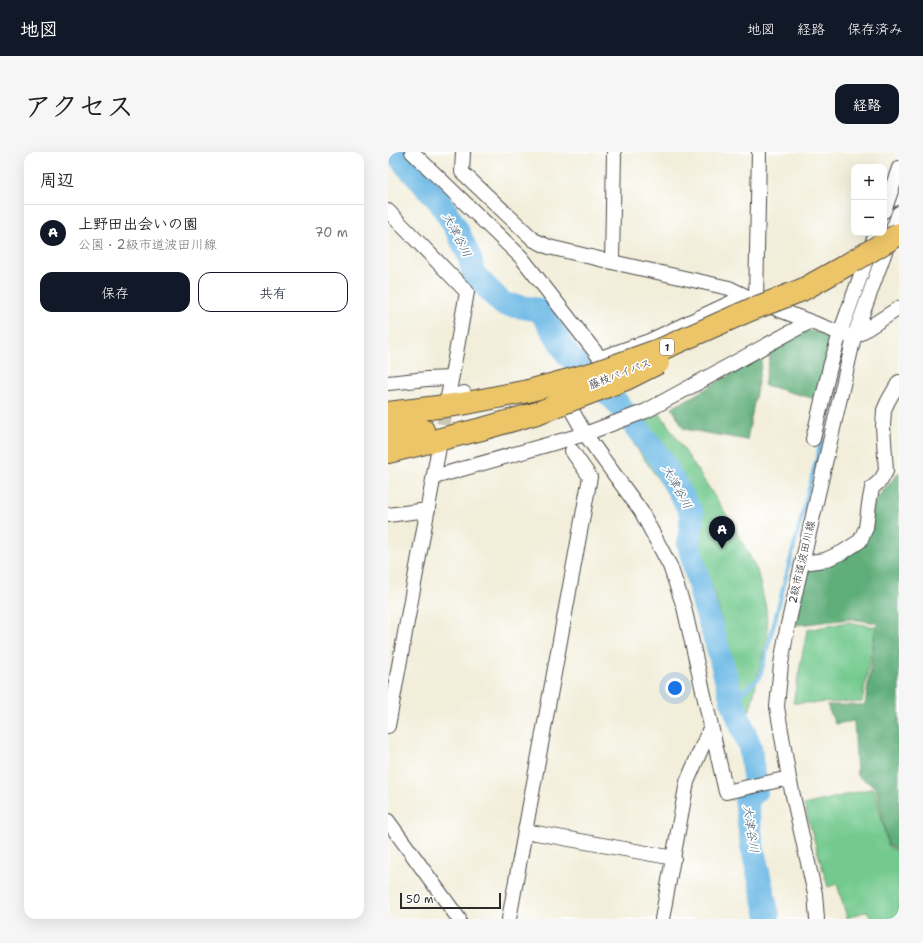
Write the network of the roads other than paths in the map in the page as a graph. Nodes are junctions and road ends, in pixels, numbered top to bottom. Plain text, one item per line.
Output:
1 (412, 152) edge
2 (462, 152) edge
3 (614, 152) edge
4 (759, 152) edge
5 (899, 168) edge
6 (887, 202) edge
7 (388, 211) edge
8 (899, 213) edge
9 (899, 234) edge
10 (875, 236) edge
11 (612, 262) junction
12 (802, 290) junction
13 (750, 299) junction
14 (899, 308) edge
15 (810, 322) junction
16 (840, 333) junction
17 (854, 337) junction
18 (451, 378) junction
19 (899, 382) edge
20 (388, 383) edge
21 (533, 402) junction
22 (388, 413) edge
23 (587, 433) junction
24 (388, 436) edge
25 (813, 439) dead end
26 (439, 447) tunnel mouth
27 (572, 451) dead end
28 (388, 452) edge
29 (434, 477) junction
30 (428, 510) junction
31 (388, 515) edge
32 (802, 563) junction
33 (388, 726) edge
34 (711, 726) junction
35 (789, 778) junction
36 (388, 821) edge
37 (525, 831) junction
38 (674, 858) junction
39 (458, 918) edge
40 (509, 919) edge
41 (662, 919) edge
42 (817, 919) edge

1 - 13 street
2 - 11 street
3 - 11 street
4 - 13 street
5 - 6 street
7 - 18 street
8 - 17 street, 2級市道波田川線
9 - 12 highway, 1, bridge
10 - 16 street
11 - 13 street
12 - 21 highway, 1, bridge
12 - 21 highway, 1, bridge
13 - 15 street
14 - 17 street
15 - 16 street
15 - 23 street
16 - 17 street
16 - 25 street
17 - 32 street, 2級市道波田川線
18 - 20 street
18 - 23 street
19 - 32 street
21 - 22 highway, 1
21 - 24 highway, 1
21 - 28 highway, 1
23 - 29 street
23 - 34 street
26 - 29 street
27 - 37 street
29 - 30 street
30 - 31 street
30 - 33 street
32 - 35 street, 2級市道波田川線
34 - 35 street
34 - 38 street
35 - 42 street, 2級市道波田川線
36 - 39 street
37 - 38 street
37 - 40 street
38 - 41 street

